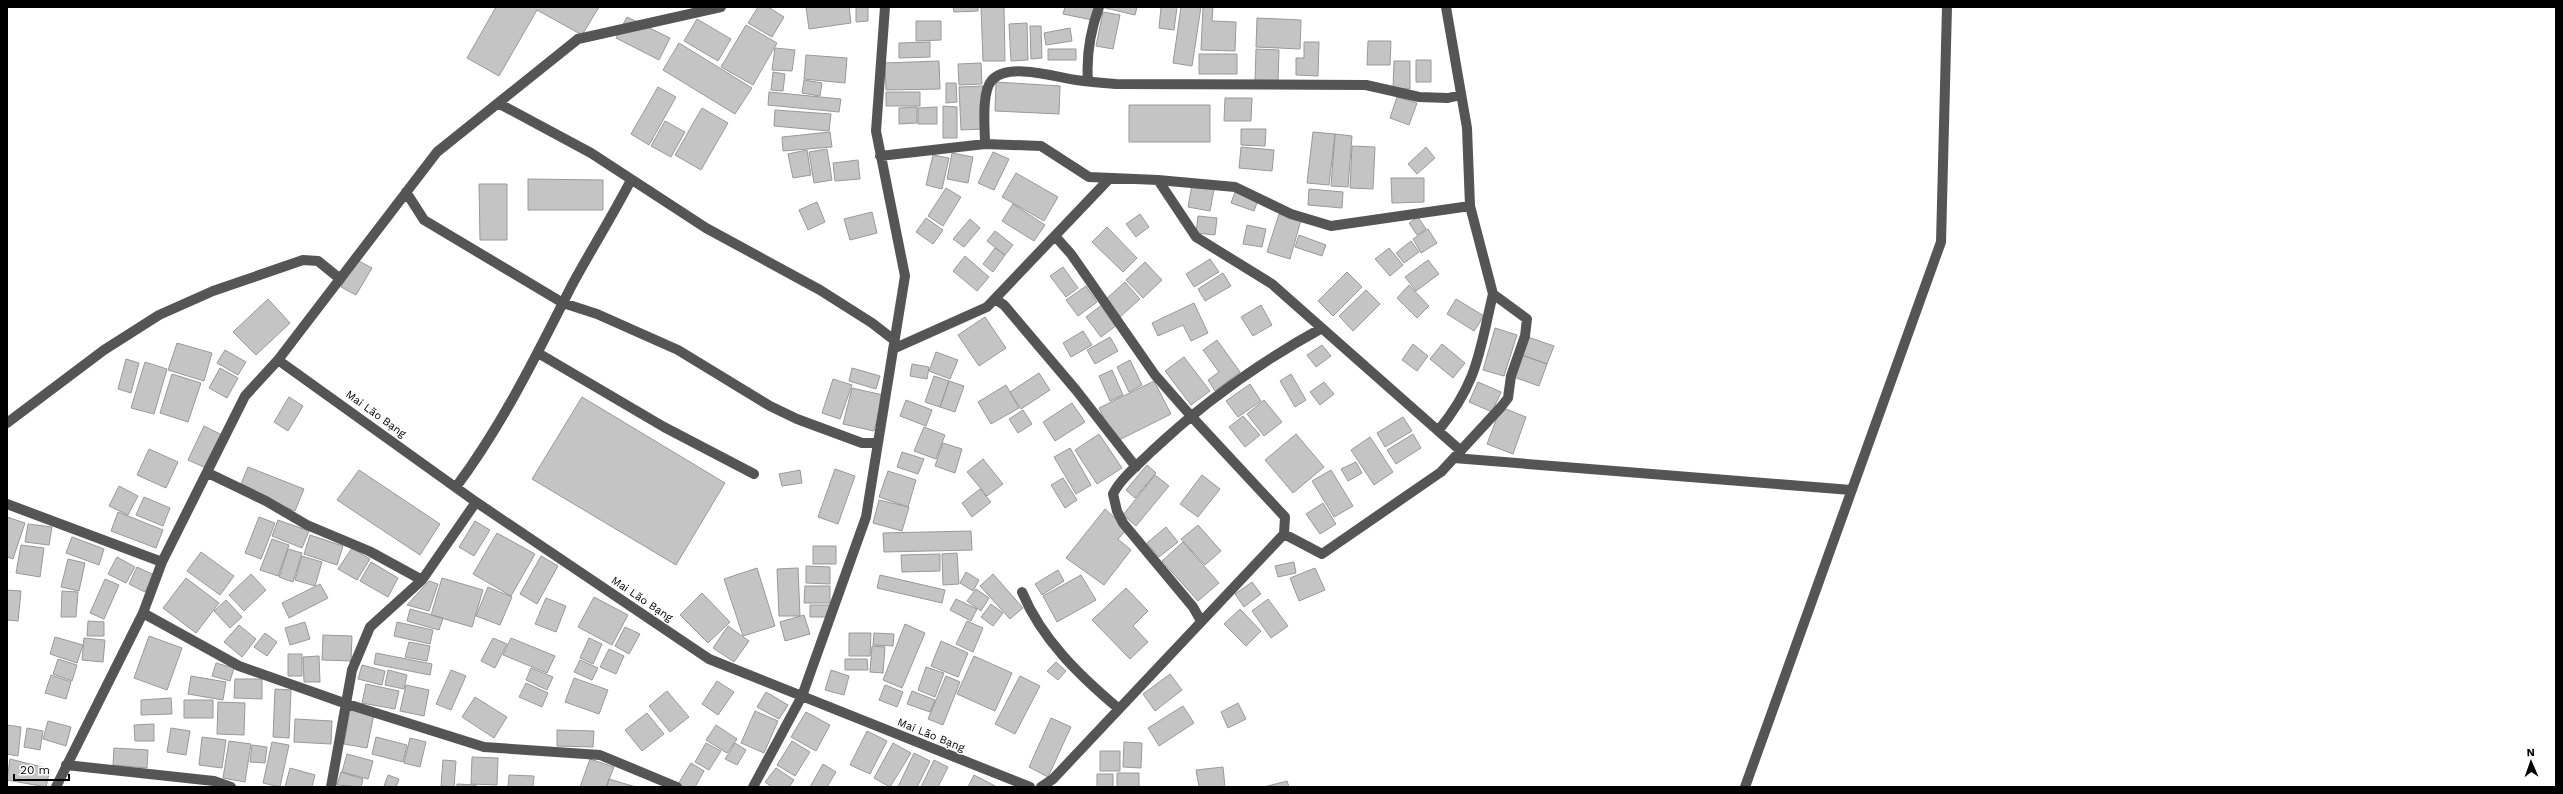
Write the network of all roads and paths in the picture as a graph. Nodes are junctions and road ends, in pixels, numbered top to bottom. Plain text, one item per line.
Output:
1 (721, 7) edge
2 (885, 7) edge
3 (1099, 7) edge
4 (1446, 7) edge
5 (1947, 7) edge
6 (1088, 81) junction
7 (1461, 95) junction
8 (498, 103) junction
9 (985, 144) junction
10 (880, 156) junction
11 (1110, 178) junction
12 (631, 180) junction
13 (1158, 180) junction
14 (406, 192) junction
15 (1470, 206) junction
16 (1055, 236) junction
17 (339, 278) junction
18 (1493, 294) junction
19 (995, 299) junction
20 (563, 303) junction
21 (1322, 328) junction
22 (894, 344) junction
23 (538, 353) junction
24 (278, 360) junction
25 (1191, 416) junction
26 (7, 423) edge
27 (1438, 431) junction
28 (878, 443) junction
29 (1457, 454) junction
30 (1136, 467) junction
31 (208, 473) junction
32 (754, 474) dead end
33 (456, 487) junction
34 (1851, 490) junction
35 (476, 502) junction
36 (7, 504) edge
37 (1284, 534) junction
38 (162, 562) junction
39 (422, 580) junction
40 (1022, 592) dead end
41 (144, 613) junction
42 (1201, 621) junction
43 (802, 696) junction
44 (344, 704) junction
45 (1118, 709) junction
46 (66, 766) junction
47 (213, 784) edge
48 (56, 787) edge
49 (231, 787) edge
50 (331, 787) edge
51 (677, 787) edge
52 (752, 787) edge
53 (1030, 787) edge
54 (1042, 787) edge
55 (1745, 787) edge

1 - 8 street
2 - 10 street
3 - 6 street
4 - 7 street
5 - 34 street
6 - 7 street
6 - 9 street
7 - 15 street
8 - 12 street
8 - 14 street
9 - 10 street
9 - 11 street
10 - 22 street
11 - 13 street
11 - 16 street
12 - 20 street
12 - 22 street
13 - 15 street
13 - 21 street
14 - 17 street
14 - 20 street
15 - 18 street
16 - 19 street
16 - 25 street
17 - 24 street
17 - 26 street
18 - 27 street
18 - 29 street
19 - 22 street
19 - 30 street
20 - 23 street
20 - 28 street
21 - 25 street
21 - 27 street
22 - 28 street
23 - 32 street
23 - 33 street
24 - 31 street
24 - 33 street, Mai Lão Bạng
25 - 30 street
25 - 37 street
27 - 29 street
28 - 43 street
29 - 34 street
29 - 37 street
30 - 42 street
31 - 38 street
31 - 39 street
33 - 35 street, Mai Lão Bạng
34 - 55 street
35 - 39 street
35 - 43 street, Mai Lão Bạng
36 - 38 street
37 - 42 street
38 - 41 street
39 - 44 street
40 - 45 street
41 - 44 street
41 - 46 street
42 - 45 street
43 - 52 street
43 - 53 street, Mai Lão Bạng
44 - 50 street
44 - 51 street
45 - 54 street
46 - 47 street
46 - 48 street
47 - 49 street

